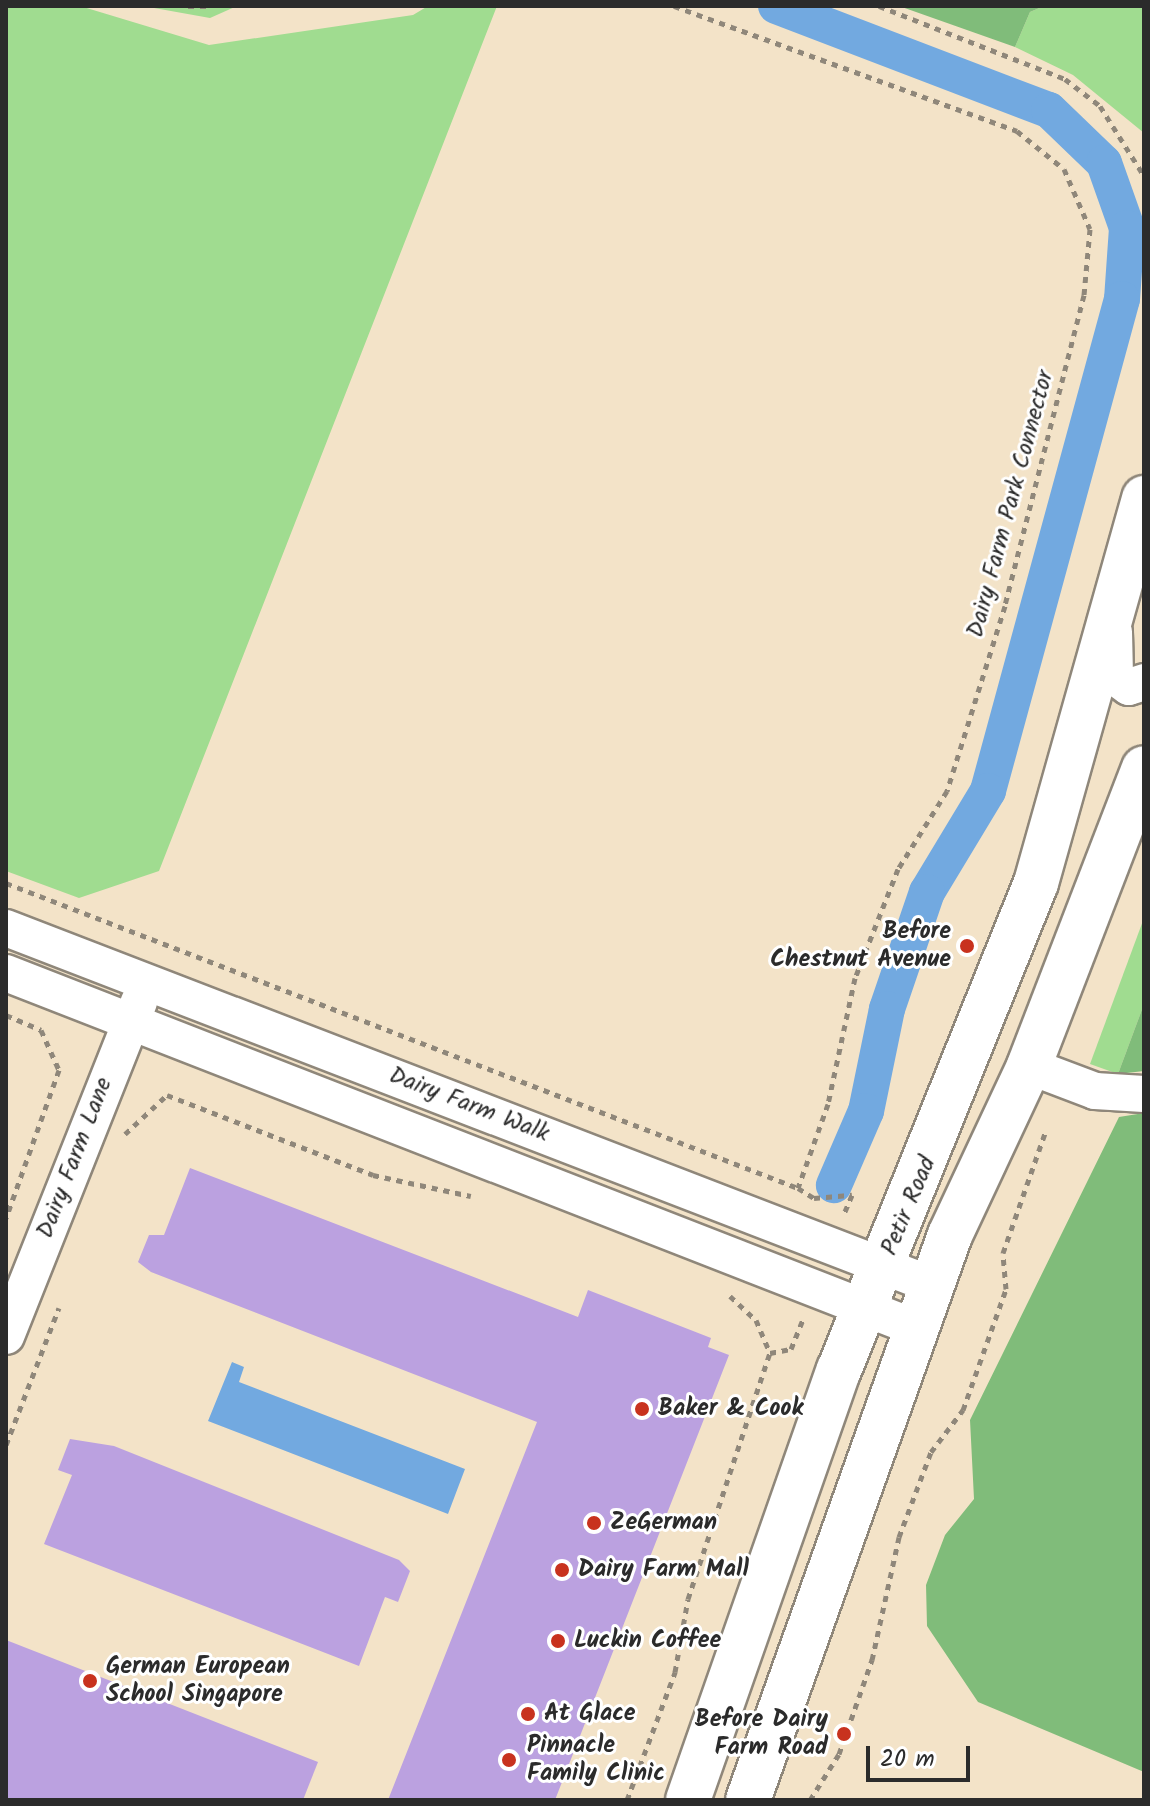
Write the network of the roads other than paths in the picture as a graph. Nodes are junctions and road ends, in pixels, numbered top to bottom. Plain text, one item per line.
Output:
1 (1144, 498) edge
2 (1117, 608) junction
3 (1144, 682) edge
4 (1144, 768) edge
5 (6, 928) edge
6 (6, 973) edge
7 (148, 982) junction
8 (129, 1024) junction
9 (1046, 1072) junction
10 (1144, 1094) edge
11 (885, 1265) junction
12 (932, 1285) junction
13 (866, 1309) junction
14 (916, 1328) junction
15 (6, 1336) edge
16 (688, 1800) edge
17 (748, 1800) edge

1 - 2 main road, Petir Road
2 - 3 street, Petir Road
2 - 11 main road, Petir Road
4 - 9 main road, Petir Road
5 - 7 street, Dairy Farm Walk
6 - 8 street, Dairy Farm Walk
7 - 8 street, Dairy Farm Lane
7 - 11 street, Dairy Farm Walk
8 - 13 street, Dairy Farm Walk
8 - 15 street, Dairy Farm Lane
9 - 10 street
9 - 12 main road, Petir Road
11 - 12 street, Dairy Farm Walk
11 - 13 main road, Petir Road
12 - 14 main road, Petir Road
13 - 14 street, Dairy Farm Walk
13 - 16 main road, Petir Road
14 - 17 main road, Petir Road

